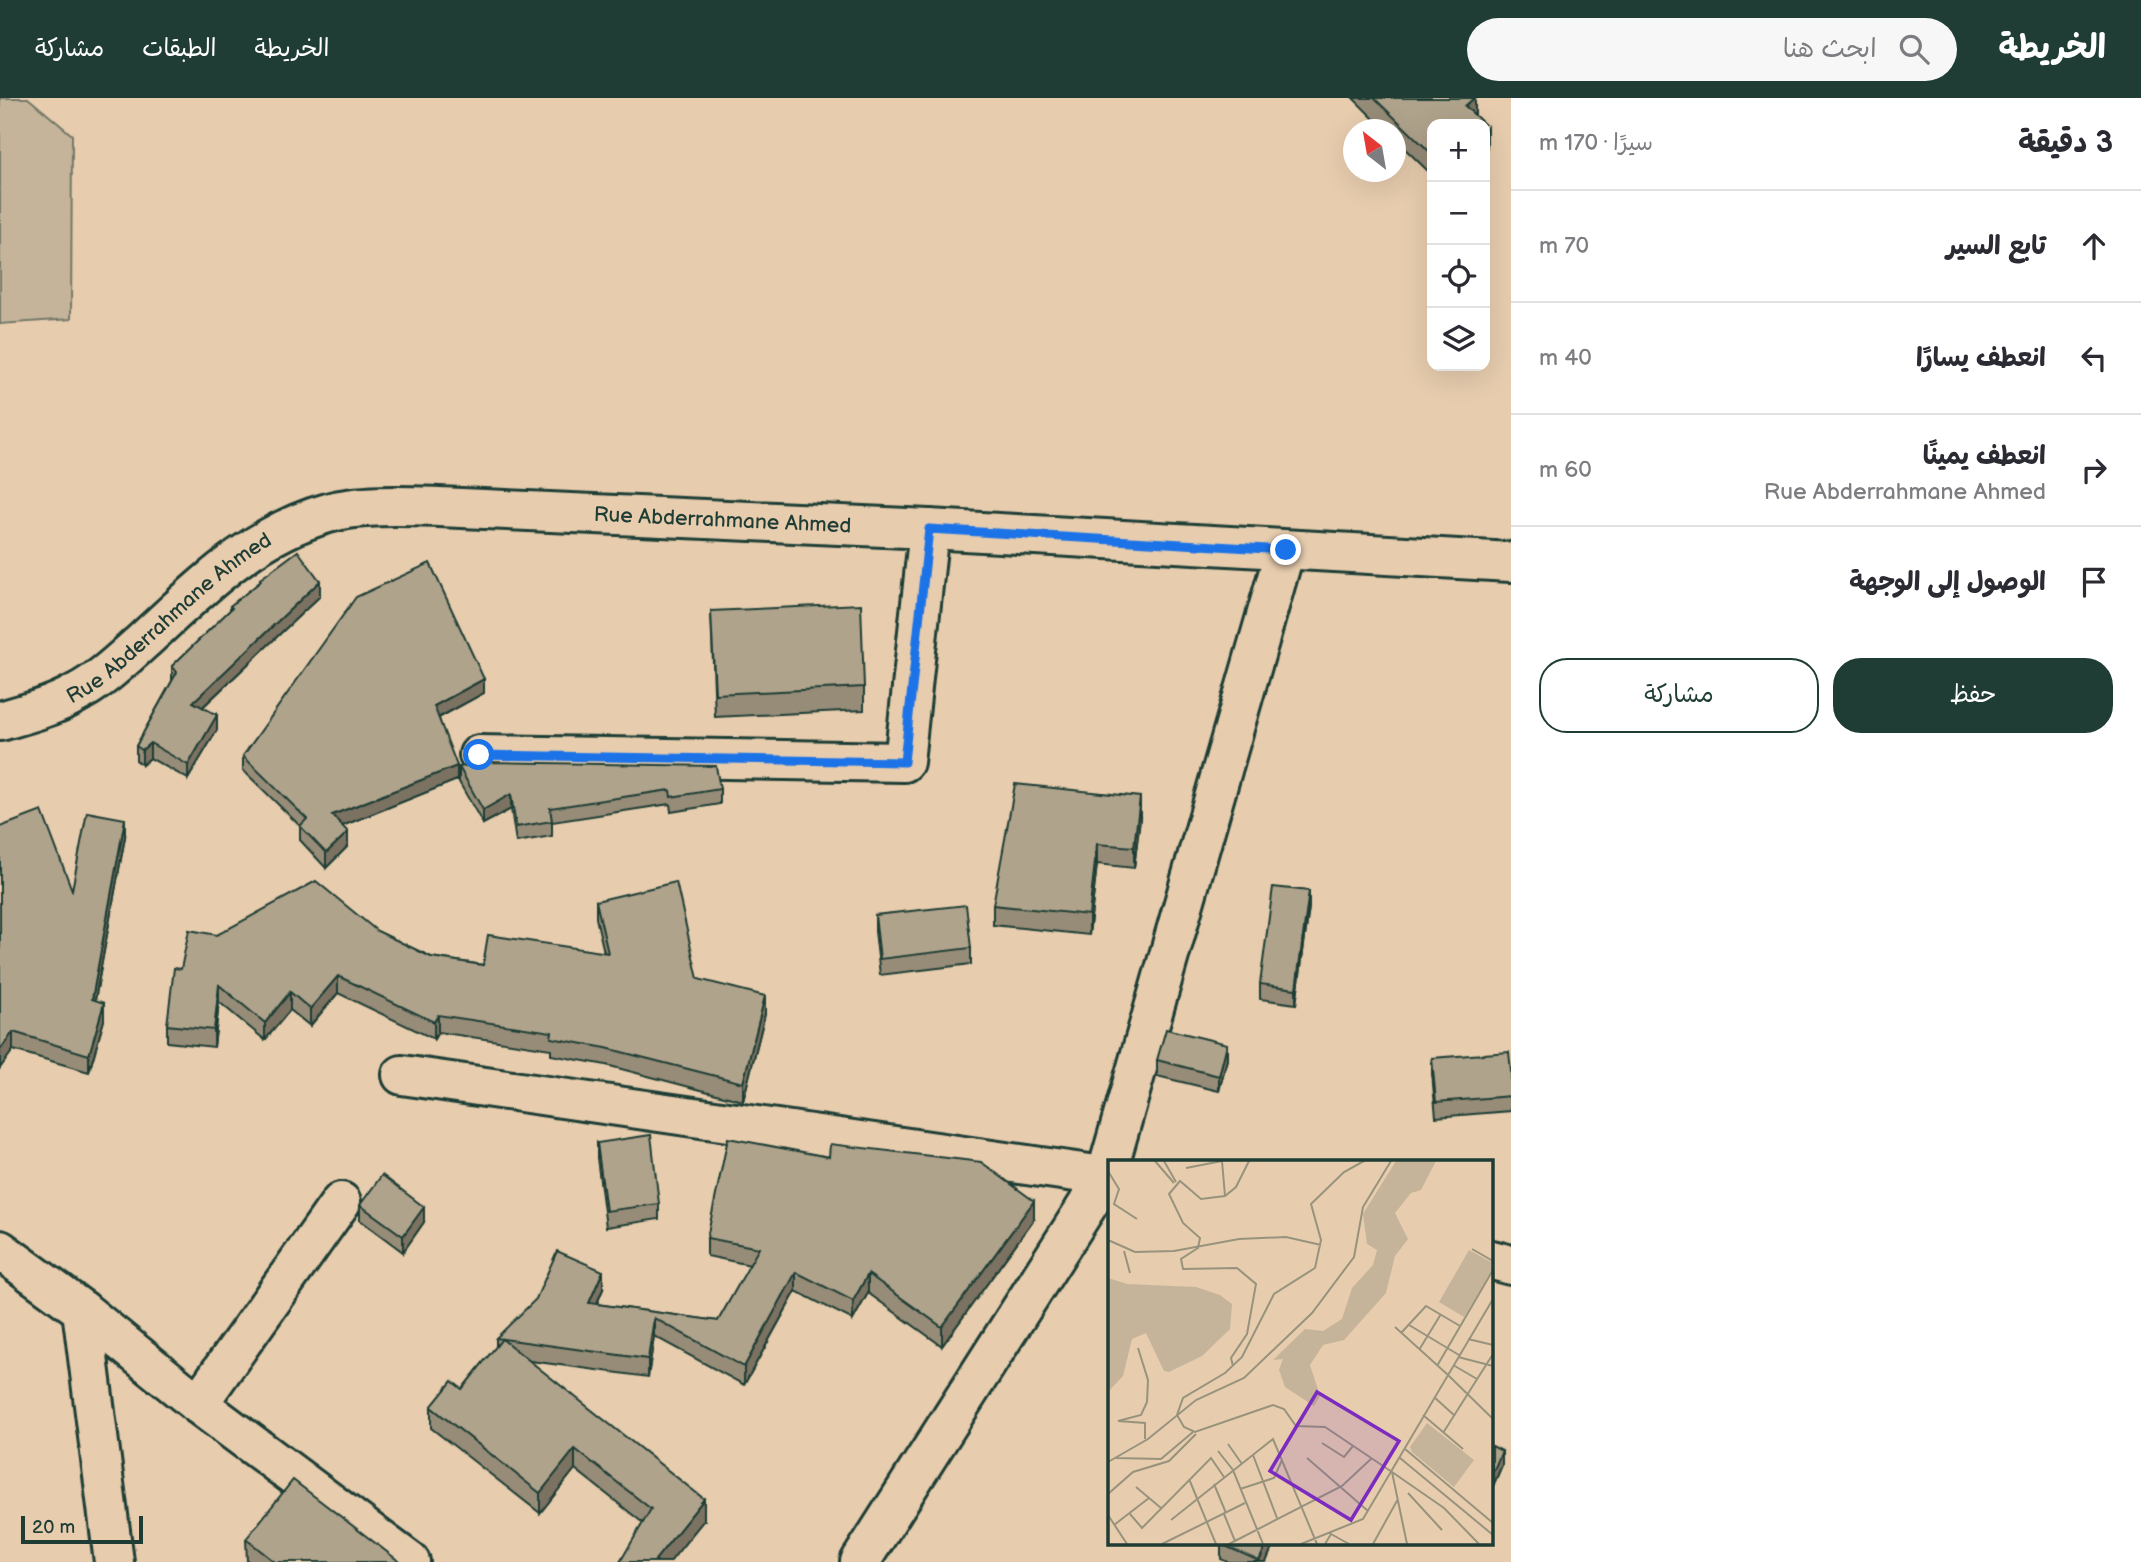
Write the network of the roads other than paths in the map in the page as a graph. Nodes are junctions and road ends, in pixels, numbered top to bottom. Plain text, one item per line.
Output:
1 (929, 529) junction
2 (1286, 550) junction
3 (1511, 562) edge
4 (0, 721) edge
5 (479, 755) dead end
6 (402, 1075) dead end
7 (1113, 1160) edge
8 (1108, 1176) edge
9 (341, 1202) dead end
10 (0, 1250) edge
11 (1493, 1260) edge
12 (1511, 1265) edge
13 (82, 1310) junction
14 (198, 1404) junction
15 (114, 1562) edge
16 (410, 1562) edge
17 (860, 1562) edge

1 - 2 street, Rue Abderrahmane Ahmed
1 - 4 street, Rue Abderrahmane Ahmed
1 - 5 street
2 - 3 street, Rue Abderrahmane Ahmed
2 - 7 street
6 - 8 street
8 - 17 street
9 - 14 street
10 - 13 street
11 - 12 street
13 - 14 street
13 - 15 street
14 - 16 street

